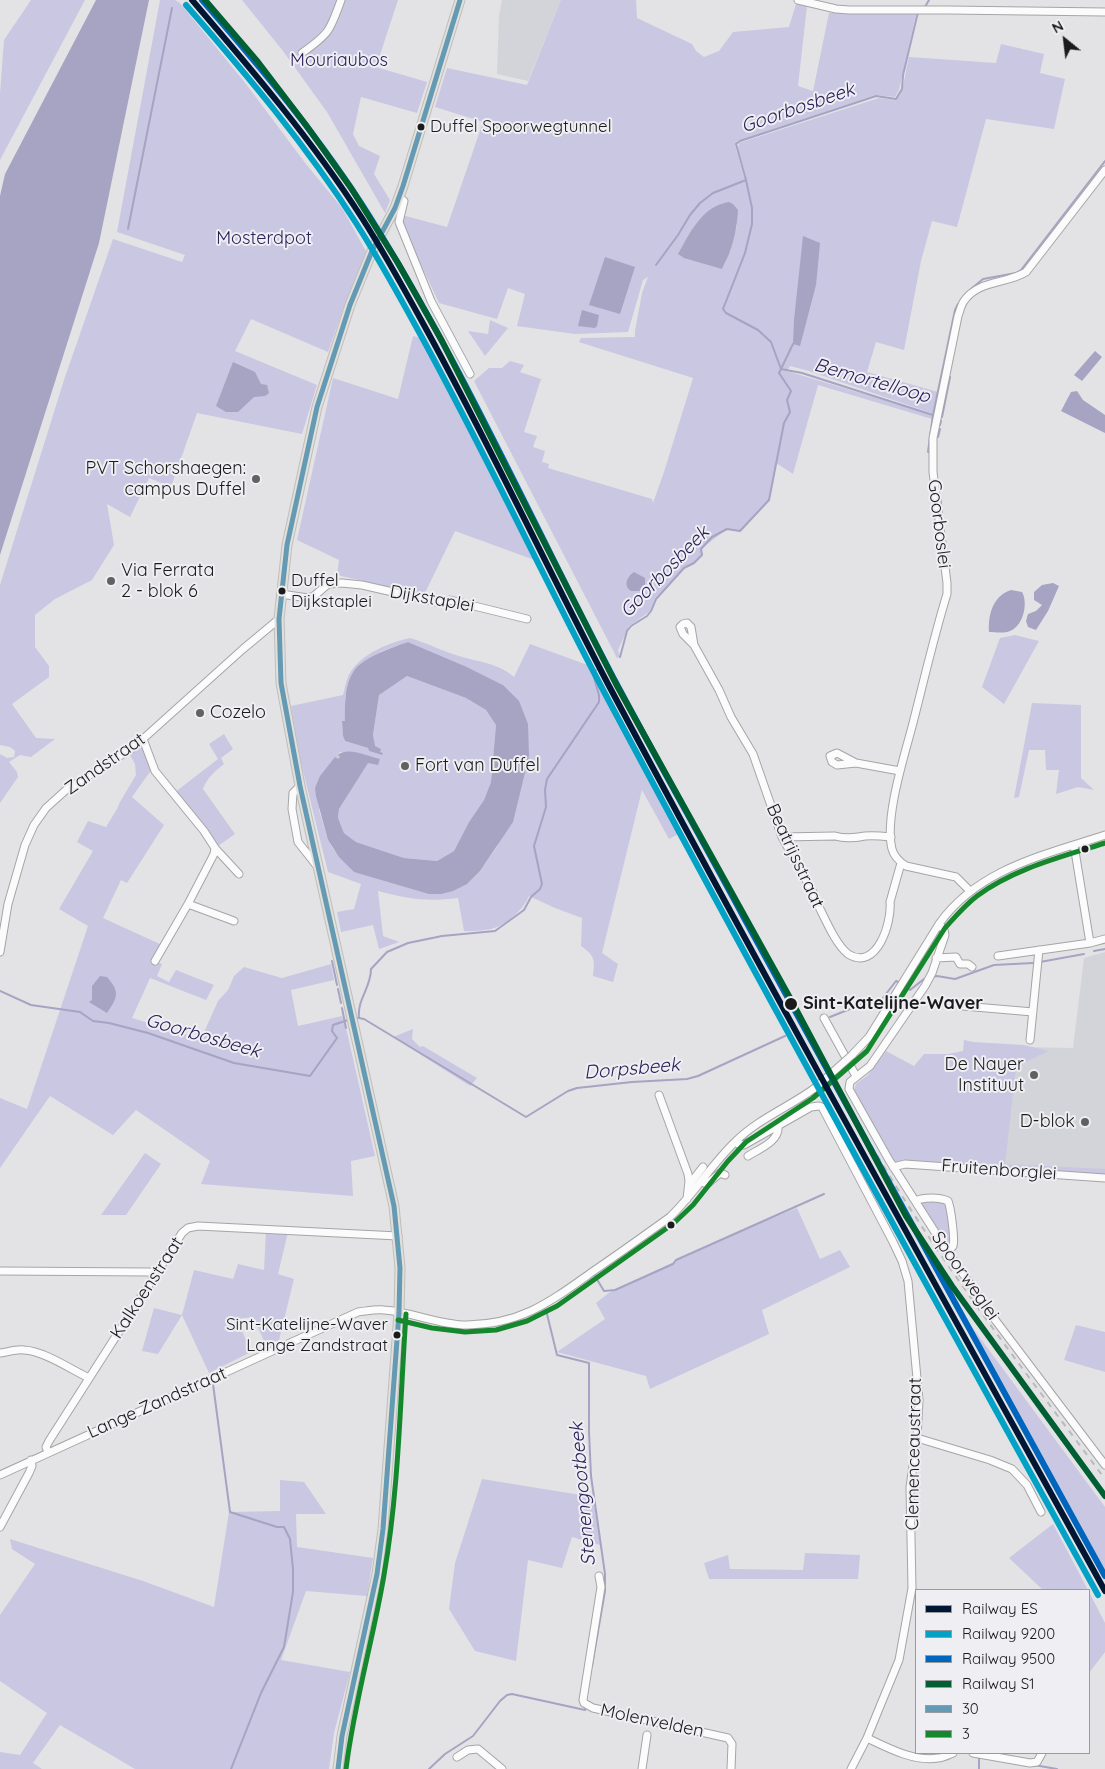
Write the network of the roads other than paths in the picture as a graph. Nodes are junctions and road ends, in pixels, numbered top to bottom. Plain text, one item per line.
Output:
1 (341, 0) edge
2 (460, 0) edge
3 (798, 0) edge
4 (1105, 12) edge
5 (302, 53) dead end
6 (1105, 170) edge
7 (399, 197) junction
8 (470, 374) dead end
9 (281, 594) junction
10 (279, 619) junction
11 (527, 619) dead end
12 (694, 645) dead end
13 (143, 739) junction
14 (856, 763) dead end
15 (900, 771) junction
16 (300, 786) junction
17 (1105, 835) edge
18 (891, 836) junction
19 (782, 837) junction
20 (1074, 845) junction
21 (215, 848) junction
22 (900, 863) junction
23 (320, 870) junction
24 (239, 874) dead end
25 (970, 891) junction
26 (188, 904) junction
27 (234, 921) dead end
28 (939, 924) junction
29 (1105, 939) edge
30 (1090, 942) junction
31 (1039, 950) junction
32 (0, 952) edge
33 (998, 956) dead end
34 (936, 958) junction
35 (155, 961) dead end
36 (972, 967) dead end
37 (963, 1006) dead end
38 (1033, 1012) junction
39 (824, 1018) dead end
40 (1030, 1040) dead end
41 (856, 1076) junction
42 (659, 1095) dead end
43 (778, 1126) junction
44 (735, 1142) junction
45 (748, 1156) dead end
46 (703, 1167) dead end
47 (893, 1168) junction
48 (725, 1175) dead end
49 (1105, 1178) edge
50 (701, 1182) junction
51 (689, 1185) junction
52 (687, 1200) junction
53 (915, 1202) junction
54 (398, 1236) junction
55 (947, 1251) junction
56 (0, 1272) edge
57 (156, 1274) junction
58 (399, 1312) junction
59 (0, 1353) edge
60 (89, 1378) junction
61 (917, 1438) junction
62 (48, 1452) junction
63 (31, 1460) junction
64 (1105, 1465) edge
65 (0, 1474) edge
66 (1041, 1512) dead end
67 (0, 1526) edge
68 (599, 1576) dead end
69 (647, 1735) dead end
70 (867, 1738) junction
71 (950, 1754) edge
72 (979, 1754) edge
73 (1041, 1754) edge
74 (457, 1757) dead end
75 (338, 1769) edge
76 (502, 1769) edge
77 (642, 1769) edge
78 (731, 1769) edge
79 (851, 1769) edge

1 - 5 street
2 - 7 main road
3 - 4 street
6 - 15 street, Goorboslei
7 - 8 street
7 - 9 main road
9 - 10 main road
9 - 11 street, Dijkstaplei
10 - 13 street, Zandstraat
10 - 16 main road
12 - 19 street, Beatrijsstraat
13 - 21 street
13 - 32 street, Zandstraat
14 - 15 street
15 - 18 street, Goorboslei
16 - 23 main road
16 - 23 street
17 - 20 street, Lange Zandstraat
18 - 19 street
18 - 22 street, Goorboslei
19 - 22 street, Beatrijsstraat
20 - 25 street, Lange Zandstraat
20 - 30 street
21 - 24 street
21 - 26 street
22 - 25 street
23 - 54 main road
25 - 28 street, Lange Zandstraat
26 - 27 street
26 - 35 street
28 - 34 street
28 - 44 street, Lange Zandstraat, bridge
29 - 30 street
30 - 31 street
31 - 33 street
31 - 38 street
34 - 36 street
34 - 41 street
37 - 38 street
38 - 40 street
39 - 41 street
41 - 47 street, Spoorweglei
42 - 51 street
43 - 44 street, Clemenceaustraat
43 - 45 street, Clemenceaustraat
43 - 61 street, Clemenceaustraat
44 - 50 street, Lange Zandstraat
46 - 51 street
47 - 49 street, Fruitenborglei
47 - 53 street, Spoorweglei
48 - 50 street
50 - 52 street, Lange Zandstraat
51 - 52 street
52 - 58 street, Lange Zandstraat
53 - 55 street, Spoorweglei
53 - 55 street
54 - 57 street, Kalkoenstraat
54 - 58 main road
55 - 64 street, Spoorweglei
56 - 57 street
57 - 60 street, Kalkoenstraat
58 - 62 street, Lange Zandstraat
58 - 75 main road
59 - 60 street
60 - 62 street, Kalkoenstraat
61 - 66 street
61 - 70 street, Clemenceaustraat
62 - 63 street, Lange Zandstraat
63 - 65 street, Lange Zandstraat
63 - 67 street
68 - 78 street, Molenvelden
69 - 77 street, Molenvelden
70 - 71 street
70 - 79 street, Clemenceaustraat
72 - 73 street
74 - 76 street

